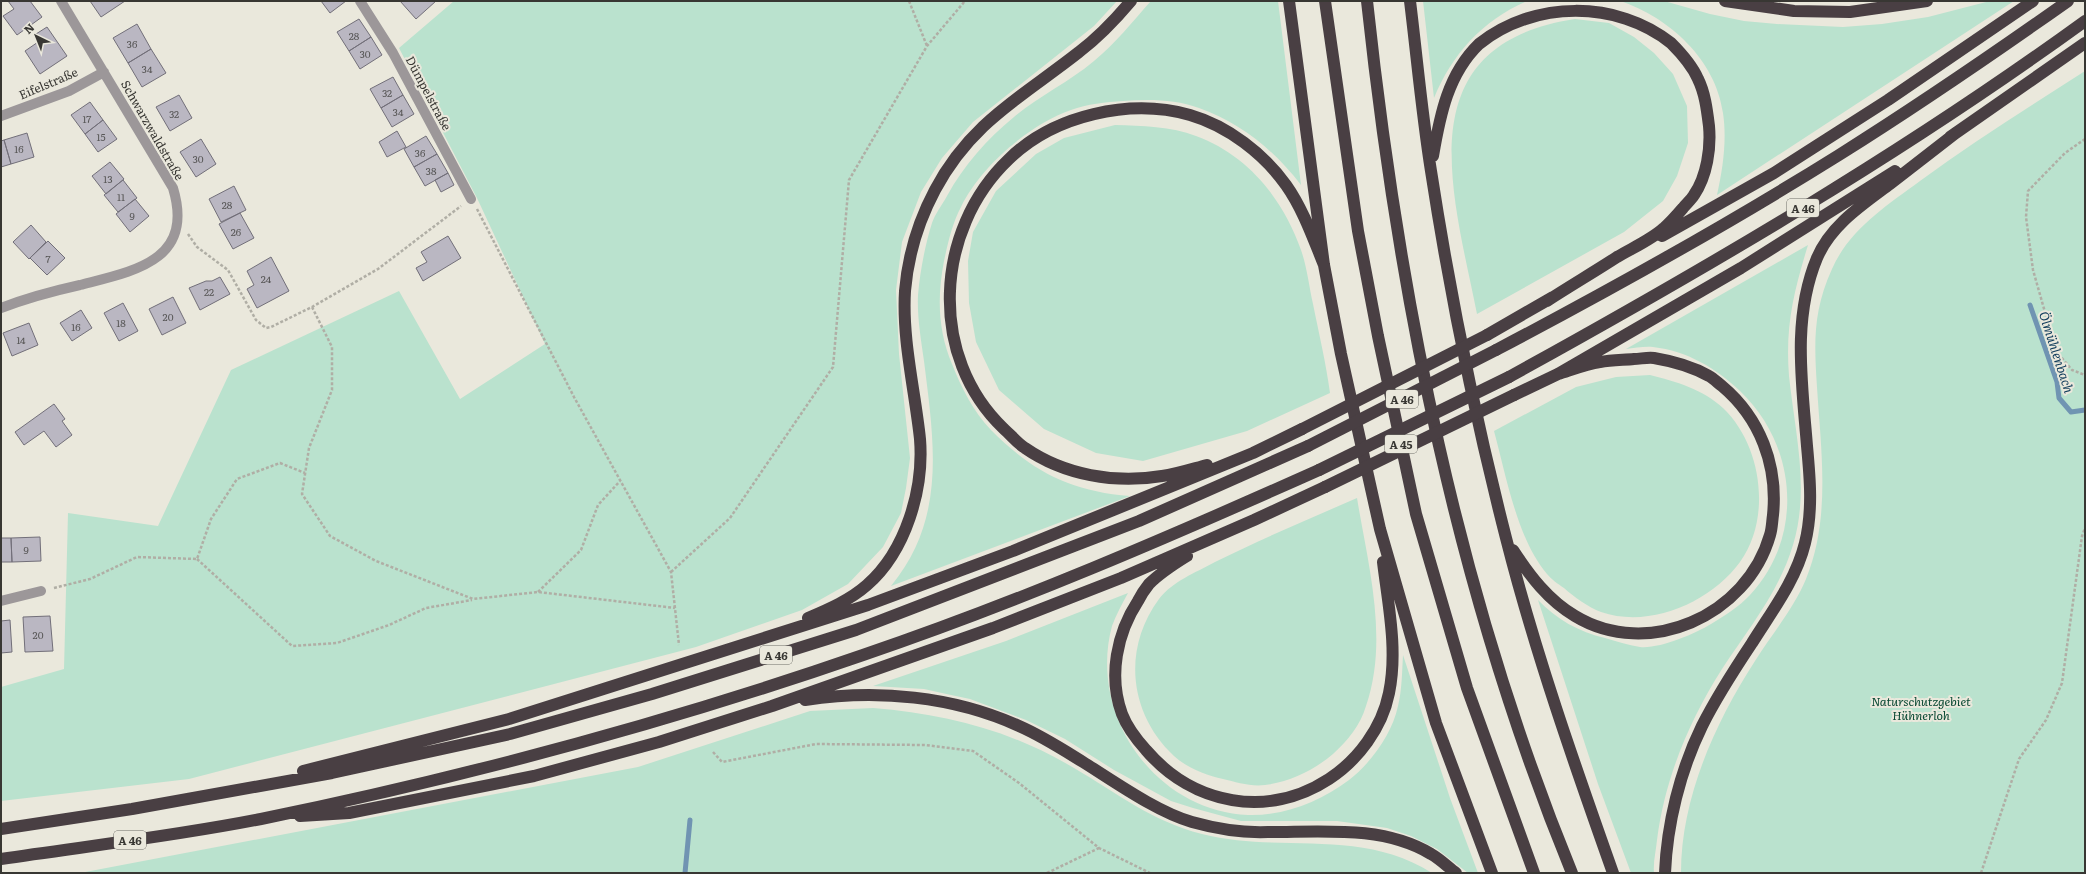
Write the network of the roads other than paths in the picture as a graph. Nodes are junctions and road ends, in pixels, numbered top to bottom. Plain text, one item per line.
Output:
1 (61, 1) edge
2 (360, 1) edge
3 (1130, 1) edge
4 (1289, 1) edge
5 (1325, 1) edge
6 (1367, 1) edge
7 (1410, 1) edge
8 (1725, 1) edge
9 (1927, 1) edge
10 (2033, 1) edge
11 (2068, 1) edge
12 (2085, 21) edge
13 (2085, 43) edge
14 (104, 72) junction
15 (1, 116) edge
16 (1957, 132) junction
17 (1430, 169) junction
18 (471, 199) road end
19 (1324, 265) junction
20 (1547, 301) junction
21 (1, 308) edge
22 (1558, 374) junction
23 (1253, 453) junction
24 (1254, 520) junction
25 (1380, 529) junction
26 (1506, 540) junction
27 (41, 591) road end
28 (1, 601) edge
29 (714, 656) junction
30 (772, 706) junction
31 (221, 792) junction
32 (259, 819) junction
33 (1, 829) edge
34 (1, 859) edge
35 (1456, 873) edge
36 (1492, 873) edge
37 (1534, 873) edge
38 (1572, 873) edge
39 (1613, 873) edge
40 (1665, 873) edge

1 - 14 street, Schwarzwaldstraße
2 - 18 street, Dümpelstraße
3 - 29 highway
4 - 19 highway
5 - 37 highway, A 45
6 - 38 highway
7 - 17 highway
8 - 9 highway
10 - 20 highway
11 - 31 highway, A 46, bridge
12 - 32 highway, A 46, bridge
13 - 16 highway
14 - 15 street, Eifelstraße
14 - 21 street, Schwarzwaldstraße
16 - 22 highway
16 - 40 highway
17 - 20 highway
17 - 26 highway
19 - 23 highway
19 - 25 highway
20 - 23 highway, bridge
22 - 24 highway, bridge
22 - 26 highway
23 - 29 highway
24 - 25 highway
24 - 30 highway
25 - 36 highway
26 - 39 highway
27 - 28 street
29 - 31 highway
30 - 32 highway
30 - 35 highway
31 - 33 highway, A 46
32 - 34 highway, A 46

